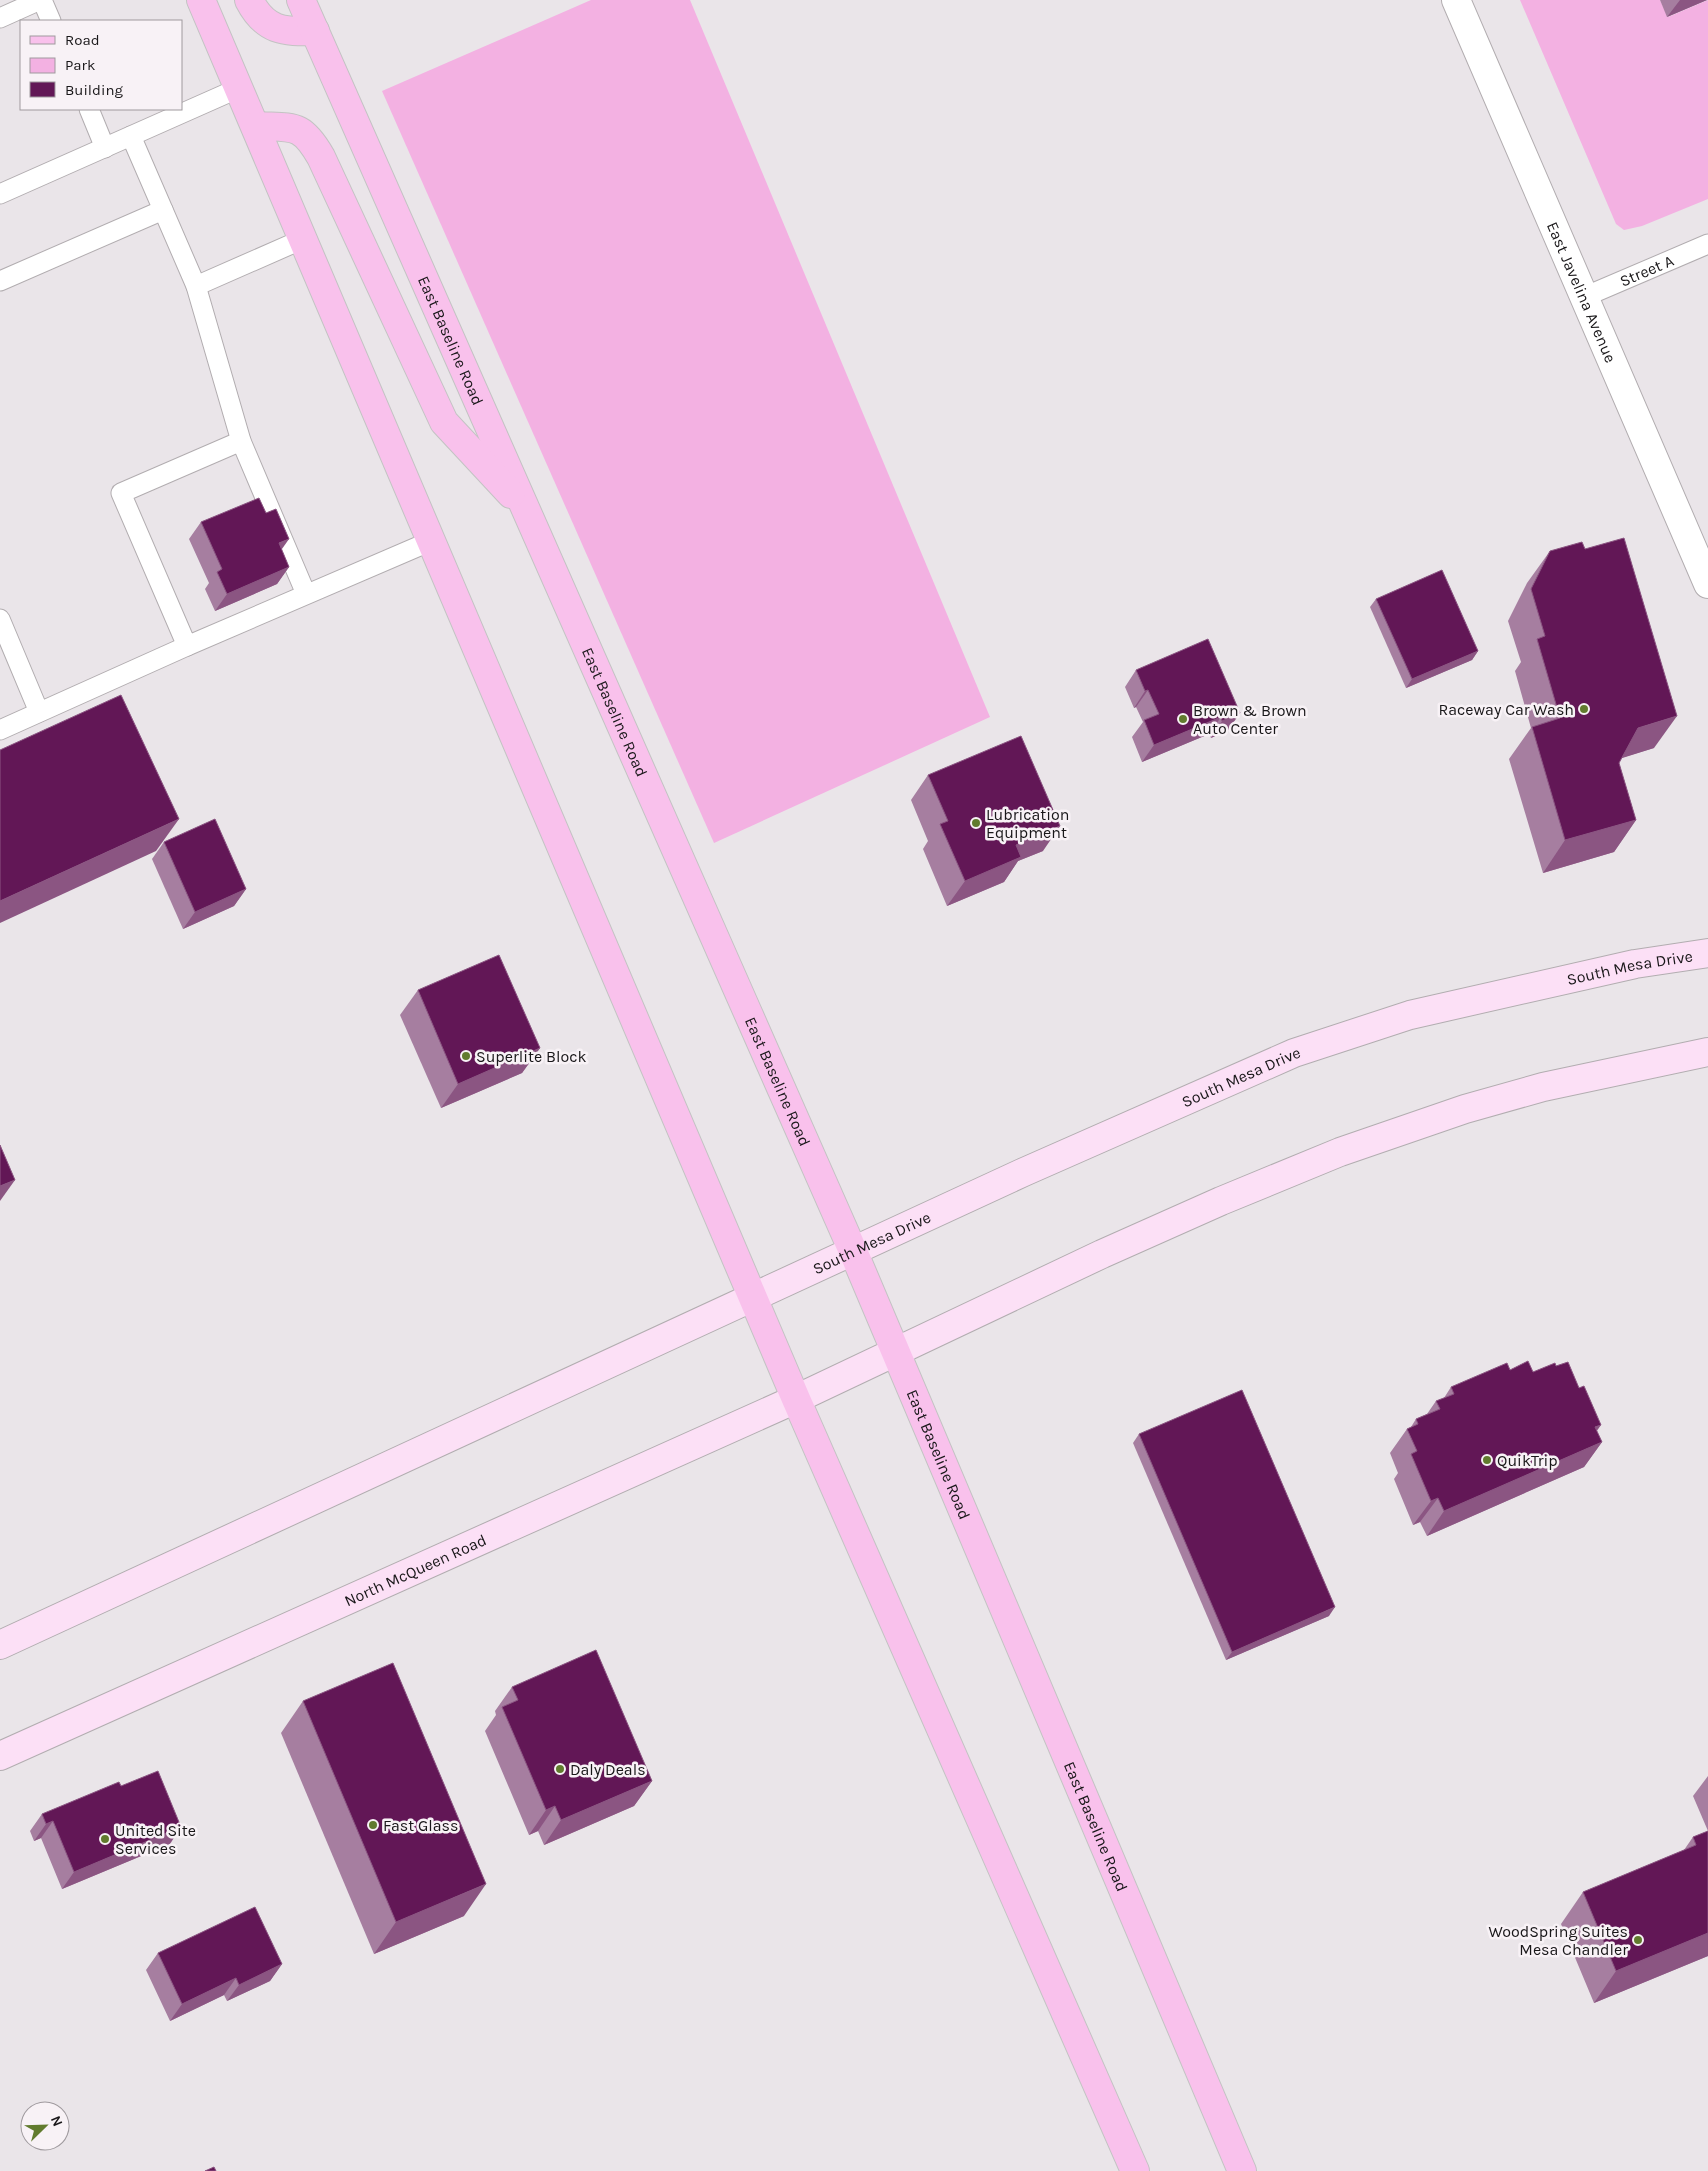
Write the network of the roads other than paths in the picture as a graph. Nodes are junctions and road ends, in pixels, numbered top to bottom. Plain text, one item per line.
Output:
1 (41, 0) edge
2 (201, 0) edge
3 (249, 0) edge
4 (301, 0) edge
5 (1456, 0) edge
6 (0, 18) edge
7 (51, 20) edge
8 (314, 31) junction
9 (239, 88) junction
10 (89, 110) edge
11 (256, 126) junction
12 (131, 136) junction
13 (105, 148) junction
14 (0, 194) edge
15 (163, 210) junction
16 (302, 239) junction
17 (1708, 244) edge
18 (0, 281) edge
19 (196, 286) junction
20 (1584, 297) junction
21 (240, 441) junction
22 (526, 510) junction
23 (431, 541) junction
24 (1708, 584) edge
25 (306, 594) junction
26 (0, 619) edge
27 (187, 646) junction
28 (40, 712) junction
29 (0, 730) edge
30 (1708, 953) edge
31 (1708, 1052) edge
32 (853, 1251) junction
33 (752, 1296) junction
34 (895, 1352) junction
35 (796, 1399) junction
36 (0, 1645) edge
37 (0, 1756) edge
38 (1135, 2171) edge
39 (1242, 2171) edge

1 - 6 lane
1 - 7 lane
2 - 9 main road
3 - 8 main road
4 - 8 main road, East Baseline Road
5 - 20 street, East Javelina Avenue
8 - 22 main road, East Baseline Road
9 - 11 main road
9 - 12 lane
10 - 13 lane
11 - 16 main road
11 - 22 main road
12 - 13 lane
12 - 15 lane
13 - 14 lane
15 - 18 lane
15 - 19 lane
16 - 19 lane
16 - 23 main road
17 - 20 lane, Street A
19 - 21 lane
20 - 24 street, East Javelina Avenue
21 - 25 lane
21 - 27 lane
22 - 32 main road, East Baseline Road
23 - 25 lane
23 - 33 main road
25 - 27 lane
26 - 28 lane
27 - 28 lane
28 - 29 lane
30 - 32 main road, South Mesa Drive
31 - 34 main road
32 - 33 main road, South Mesa Drive
32 - 34 main road, East Baseline Road
33 - 35 main road
33 - 36 main road
34 - 35 main road, North McQueen Road
34 - 39 main road, East Baseline Road
35 - 37 main road, North McQueen Road
35 - 38 main road

